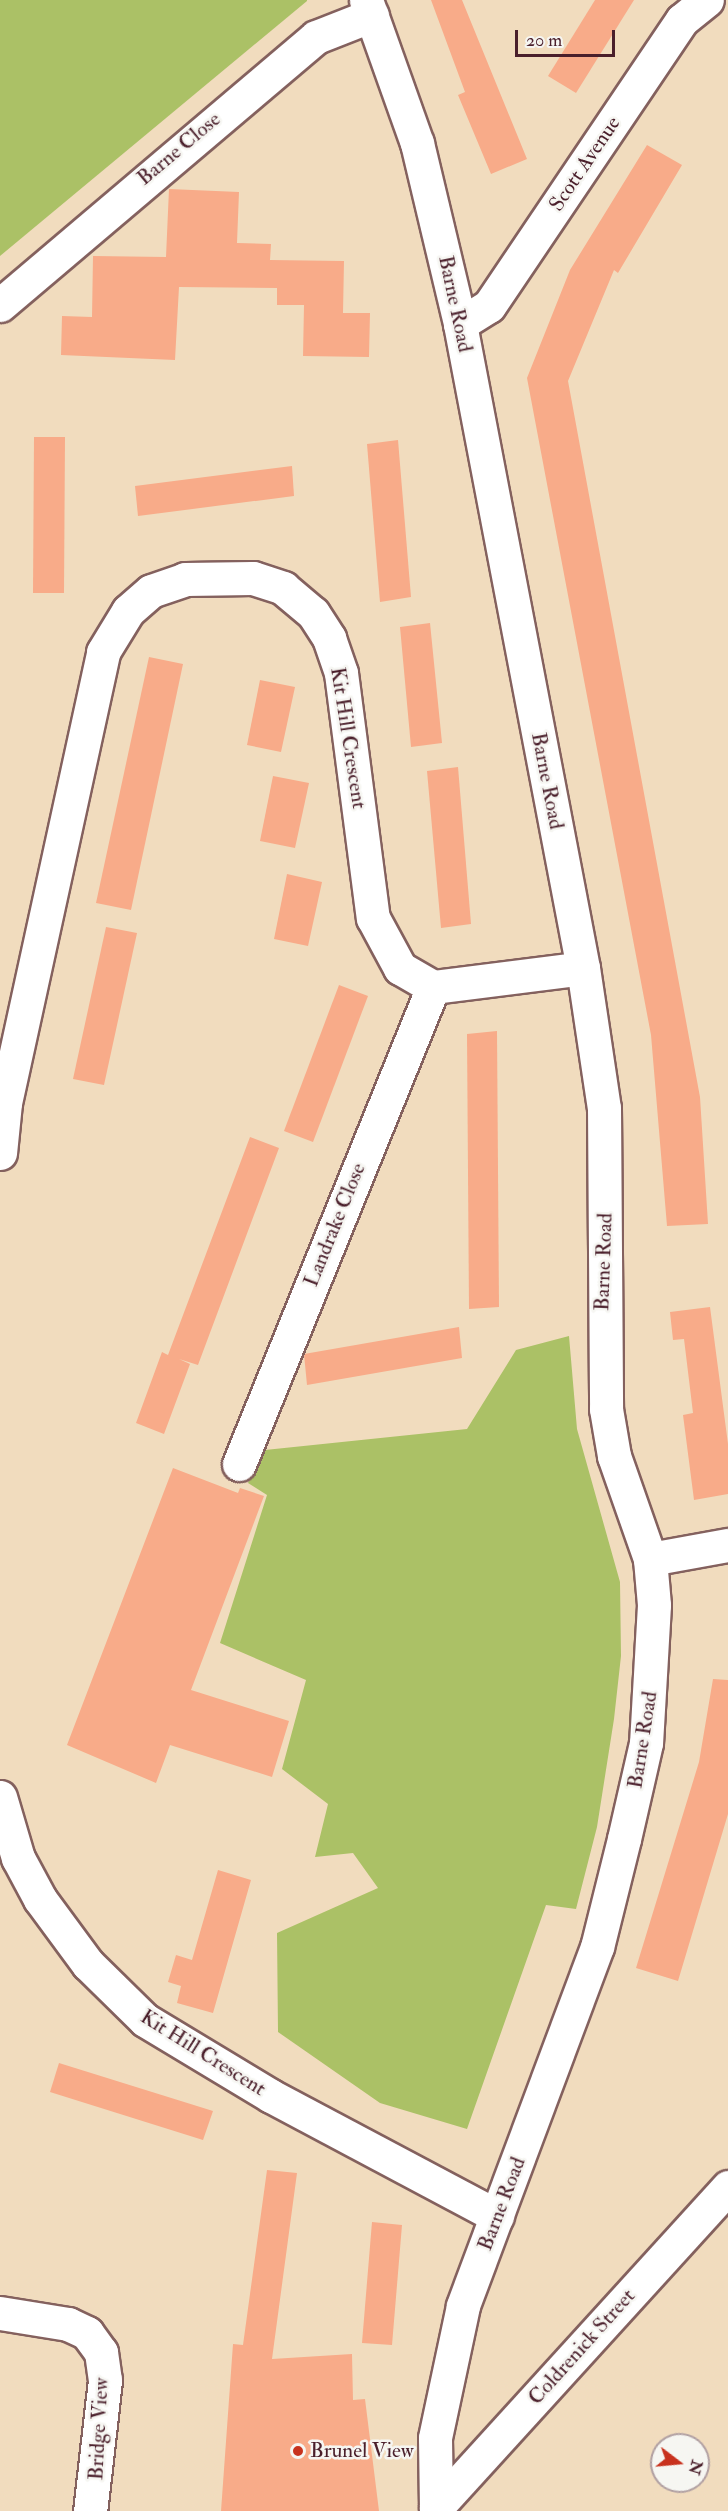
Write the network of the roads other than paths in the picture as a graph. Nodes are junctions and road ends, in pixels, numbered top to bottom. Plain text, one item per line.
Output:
1 (707, 0) edge
2 (369, 7) edge
3 (0, 305) edge
4 (460, 324) junction
5 (583, 968) junction
6 (433, 987) junction
7 (0, 1153) edge
8 (239, 1464) dead end
9 (728, 1545) edge
10 (650, 1559) junction
11 (0, 1797) edge
12 (728, 2187) edge
13 (496, 2216) junction
14 (0, 2313) edge
15 (436, 2509) edge
16 (90, 2511) edge

1 - 4 street, Scott Avenue
2 - 3 street, Barne Close
2 - 4 street, Barne Road
4 - 5 street, Barne Road
5 - 6 street
5 - 10 street, Barne Road
6 - 7 street, Kit Hill Crescent
6 - 8 street, Landrake Close
9 - 10 street
10 - 13 street, Barne Road
11 - 13 street, Kit Hill Crescent
12 - 15 street, Coldrenick Street
13 - 15 street, Barne Road
14 - 16 street, Bridge View

